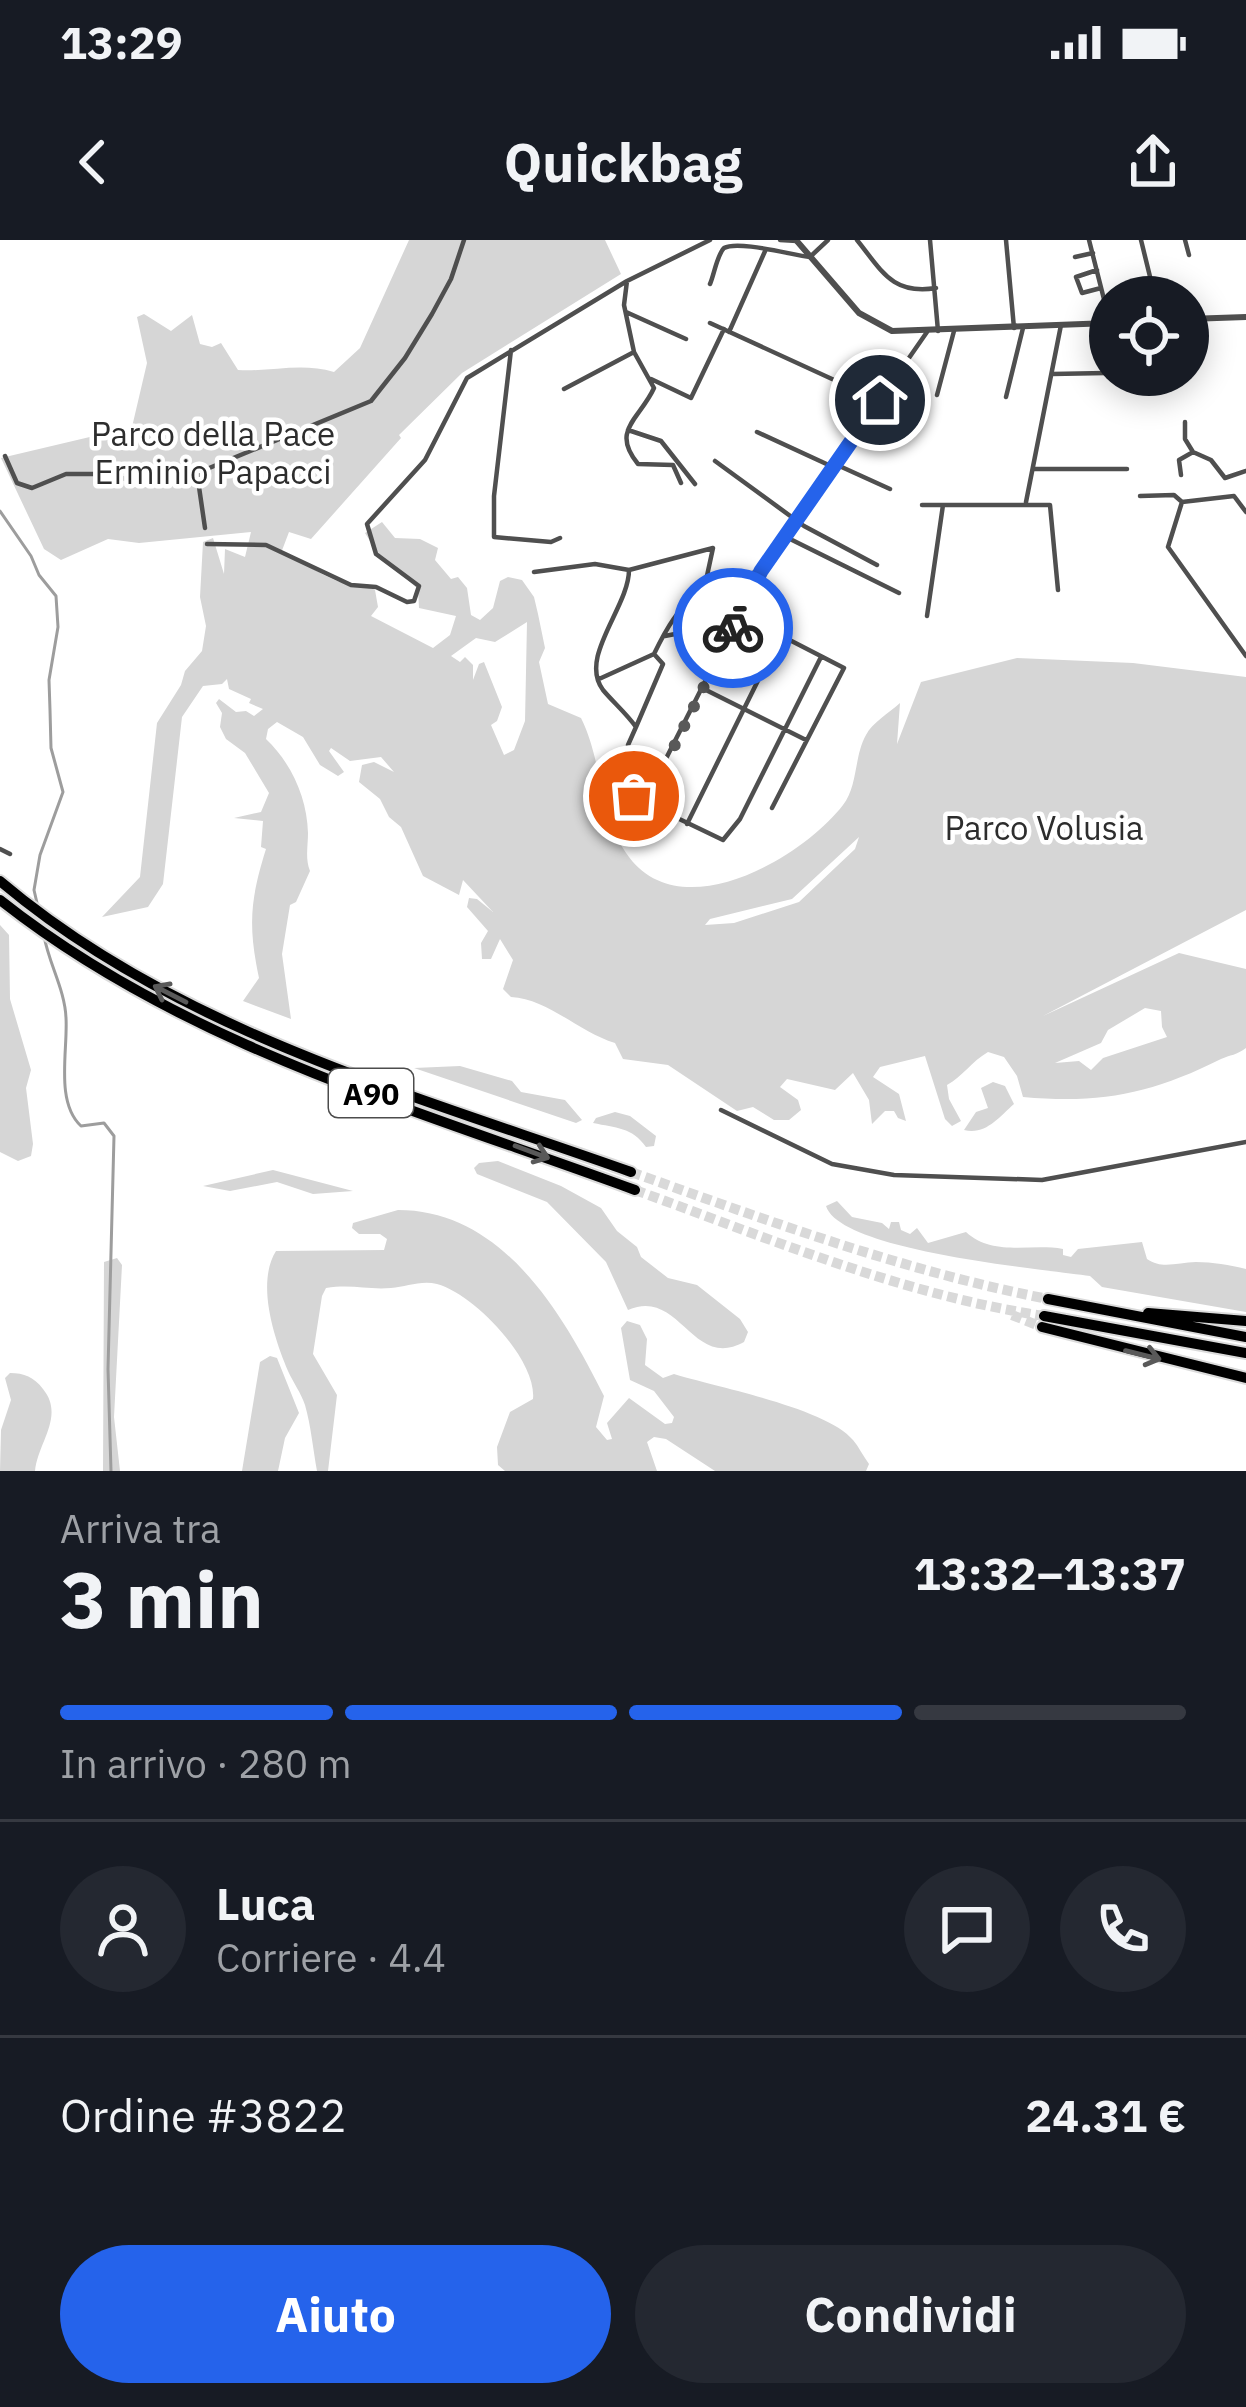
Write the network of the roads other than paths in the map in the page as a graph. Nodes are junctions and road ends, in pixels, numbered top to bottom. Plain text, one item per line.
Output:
1 (464, 240) edge
2 (710, 240) edge
3 (780, 240) edge
4 (797, 240) edge
5 (828, 240) edge
6 (857, 240) edge
7 (930, 240) edge
8 (1006, 240) edge
9 (1089, 240) edge
10 (1141, 240) edge
11 (1185, 240) edge
12 (766, 248) junction
13 (1093, 254) junction
14 (1189, 255) dead end
15 (810, 257) junction
16 (1075, 257) dead end
17 (1097, 270) junction
18 (1099, 276) edge
19 (1150, 276) edge
20 (627, 281) junction
21 (710, 284) dead end
22 (936, 288) junction
23 (1089, 291) edge
24 (626, 312) junction
25 (1246, 317) edge
26 (1209, 318) edge
27 (710, 322) dead end
28 (1089, 324) edge
29 (1061, 326) junction
30 (1019, 328) junction
31 (726, 330) junction
32 (954, 331) junction
33 (927, 332) junction
34 (938, 332) junction
35 (686, 339) dead end
36 (511, 350) junction
37 (634, 352) junction
38 (1089, 373) edge
39 (1052, 374) junction
40 (651, 379) junction
41 (564, 388) dead end
42 (938, 395) dead end
43 (1006, 397) dead end
44 (880, 400) junction
45 (1185, 422) dead end
46 (626, 430) junction
47 (757, 432) dead end
48 (1195, 452) junction
49 (5, 456) dead end
50 (715, 461) dead end
51 (834, 465) junction
52 (1033, 469) junction
53 (1127, 470) dead end
54 (202, 471) junction
55 (1246, 472) edge
56 (1181, 475) dead end
57 (681, 482) dead end
58 (695, 484) dead end
59 (890, 489) dead end
60 (1140, 496) dead end
61 (1182, 502) junction
62 (943, 505) junction
63 (1026, 505) junction
64 (922, 506) dead end
65 (1246, 512) edge
66 (797, 520) junction
67 (205, 528) dead end
68 (786, 537) junction
69 (560, 538) dead end
70 (207, 544) dead end
71 (877, 565) dead end
72 (628, 570) junction
73 (761, 571) junction
74 (534, 572) dead end
75 (704, 588) junction
76 (1058, 590) dead end
77 (899, 593) dead end
78 (746, 602) junction
79 (927, 616) dead end
80 (736, 622) junction
81 (780, 636) junction
82 (662, 637) junction
83 (654, 654) junction
84 (1246, 656) edge
85 (821, 657) junction
86 (599, 679) junction
87 (704, 689) junction
88 (745, 709) junction
89 (636, 727) junction
90 (785, 730) junction
91 (808, 741) junction
92 (646, 803) junction
93 (772, 808) dead end
94 (687, 824) junction
95 (0, 849) edge
96 (10, 854) dead end
97 (0, 880) edge
98 (0, 900) edge
99 (721, 1111) dead end
100 (1246, 1142) edge
101 (631, 1172) tunnel mouth
102 (635, 1190) tunnel mouth
103 (1048, 1300) tunnel mouth
104 (1113, 1312) junction
105 (1246, 1321) edge
106 (1246, 1337) edge
107 (1246, 1353) edge
108 (1246, 1378) edge

1 - 54 street
2 - 20 street
3 - 4 street
4 - 15 street
5 - 15 street
6 - 22 street
7 - 22 street
8 - 30 street
9 - 13 street
10 - 19 street
11 - 14 street
12 - 15 street
12 - 21 street
12 - 31 street
13 - 16 street
13 - 17 street
15 - 33 street
17 - 18 street
17 - 23 street
20 - 24 street
20 - 36 street
22 - 34 street
24 - 35 street
24 - 37 street
25 - 26 street
27 - 31 street
28 - 29 street
29 - 30 street
29 - 39 street
30 - 32 street
30 - 43 street
31 - 40 street
31 - 44 street
32 - 34 street
32 - 42 street
33 - 34 street
33 - 44 street
36 - 69 street
36 - 70 street
37 - 40 street
37 - 41 street
38 - 39 street
39 - 52 street
40 - 46 street
44 - 51 street
45 - 48 street
46 - 57 street
46 - 58 street
47 - 51 street
48 - 55 street
48 - 56 street
49 - 54 street
50 - 66 street
51 - 59 street
51 - 66 street
52 - 53 street
52 - 63 street
54 - 67 street
60 - 61 street
61 - 65 street
61 - 84 street
62 - 63 street
62 - 64 street
62 - 79 street
63 - 76 street
66 - 68 street
66 - 71 street
68 - 73 street
68 - 77 street
72 - 74 street
72 - 75 street
72 - 86 street
73 - 75 street
73 - 78 street
75 - 82 street
78 - 80 street
78 - 81 street
80 - 82 street
80 - 87 street
81 - 85 street
81 - 88 street
82 - 83 street
83 - 86 street
83 - 89 street
85 - 90 street
85 - 91 street
86 - 89 street
87 - 88 street
87 - 92 street
88 - 90 street
88 - 94 street
89 - 92 street
90 - 91 street
90 - 94 street
91 - 93 street
92 - 94 street
95 - 96 street
101 -> 97 highway, A90
98 -> 102 highway, A90
99 - 100 street
103 - 104 highway
104 - 105 highway
104 - 106 highway
107 -> 108 highway

